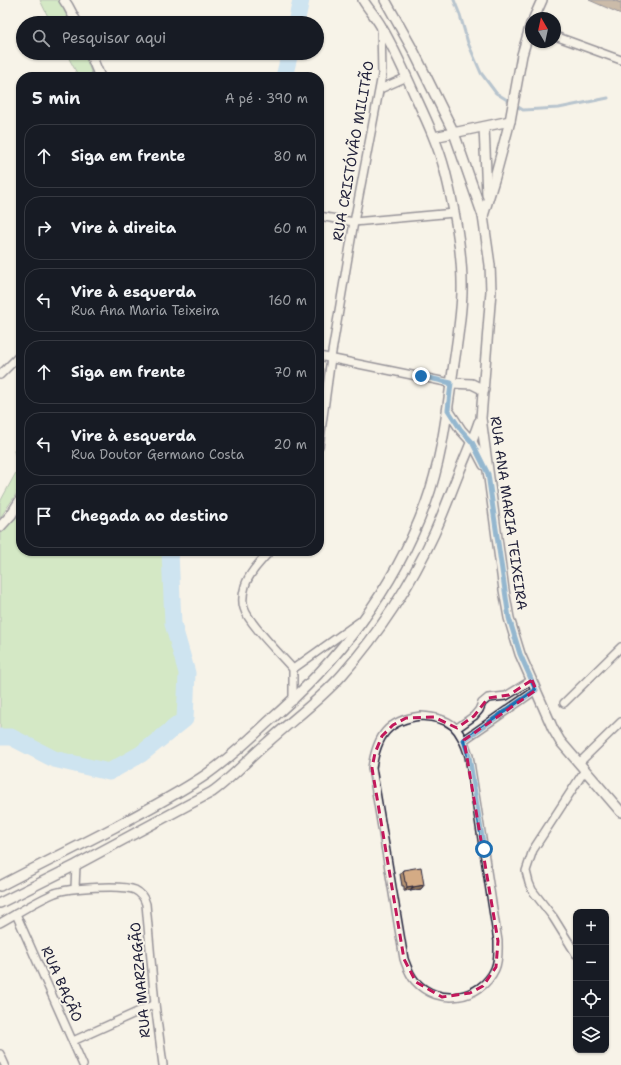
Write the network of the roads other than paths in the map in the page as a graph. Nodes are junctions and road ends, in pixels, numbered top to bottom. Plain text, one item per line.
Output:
1 (64, 0) edge
2 (385, 0) edge
3 (542, 0) edge
4 (365, 3) edge
5 (537, 12) edge
6 (73, 16) edge
7 (382, 26) junction
8 (561, 38) edge
9 (525, 45) edge
10 (93, 60) edge
11 (621, 60) edge
12 (98, 72) edge
13 (407, 77) junction
14 (380, 89) junction
15 (510, 118) junction
16 (484, 127) junction
17 (454, 133) junction
18 (434, 138) junction
19 (487, 201) junction
20 (454, 213) junction
21 (483, 216) junction
22 (324, 217) edge
23 (354, 222) junction
24 (324, 357) edge
25 (332, 358) junction
26 (16, 359) edge
27 (0, 375) edge
28 (451, 383) junction
29 (484, 390) junction
30 (448, 410) junction
31 (324, 412) edge
32 (480, 418) junction
33 (472, 442) junction
34 (488, 474) junction
35 (16, 507) edge
36 (0, 527) edge
37 (266, 556) edge
38 (368, 616) junction
39 (621, 646) edge
40 (293, 669) junction
41 (532, 680) junction
42 (536, 690) junction
43 (293, 701) junction
44 (564, 703) dead end
45 (621, 722) edge
46 (457, 728) junction
47 (464, 740) junction
48 (582, 766) junction
49 (621, 812) edge
50 (76, 865) junction
51 (0, 886) edge
52 (75, 888) junction
53 (0, 903) edge
54 (16, 914) junction
55 (0, 923) edge
56 (573, 949) edge
57 (155, 1004) junction
58 (73, 1041) junction
59 (0, 1054) edge
60 (5, 1065) edge
61 (83, 1065) edge
62 (162, 1065) edge

1 - 6 street
2 - 17 street
3 - 5 street
4 - 7 street
7 - 13 street
7 - 14 street, RUA CRISTÓVÃO MILITÃO
8 - 11 street
9 - 15 street, RUA ANA MARIA TEIXEIRA
10 - 12 street
13 - 14 street
13 - 18 street
14 - 23 street, RUA CRISTÓVÃO MILITÃO
15 - 16 street
15 - 19 street, RUA ANA MARIA TEIXEIRA
16 - 17 street
16 - 19 street
17 - 18 street
17 - 21 street
18 - 20 street
19 - 21 street, RUA ANA MARIA TEIXEIRA
20 - 23 street
20 - 28 street
21 - 29 street, RUA ANA MARIA TEIXEIRA
22 - 23 street
23 - 25 street, RUA CRISTÓVÃO MILITÃO
24 - 25 street
25 - 28 street
25 - 31 street, RUA CRISTÓVÃO MILITÃO
26 - 27 street
28 - 29 street
28 - 30 street
29 - 32 street, RUA ANA MARIA TEIXEIRA
30 - 33 street
30 - 38 street
32 - 33 street
32 - 34 street, RUA ANA MARIA TEIXEIRA
33 - 34 street
33 - 50 street
34 - 41 street, RUA ANA MARIA TEIXEIRA
35 - 36 street
37 - 40 street
38 - 40 street
38 - 43 street
39 - 44 street
40 - 43 street
41 - 42 street, RUA ANA MARIA TEIXEIRA
41 - 46 street
42 - 47 street
42 - 48 street, RUA ANA MARIA TEIXEIRA
43 - 51 street
45 - 48 street
46 - 47 street
46 - 47 street
48 - 49 street, RUA ANA MARIA TEIXEIRA
48 - 56 street
50 - 52 street
50 - 53 street
52 - 54 street
52 - 57 street, RUA MARZAGÃO
54 - 55 street
54 - 58 street, RUA BAÇÃO
57 - 58 street
57 - 62 street, RUA MARZAGÃO
58 - 61 street, RUA BAÇÃO
59 - 60 street

